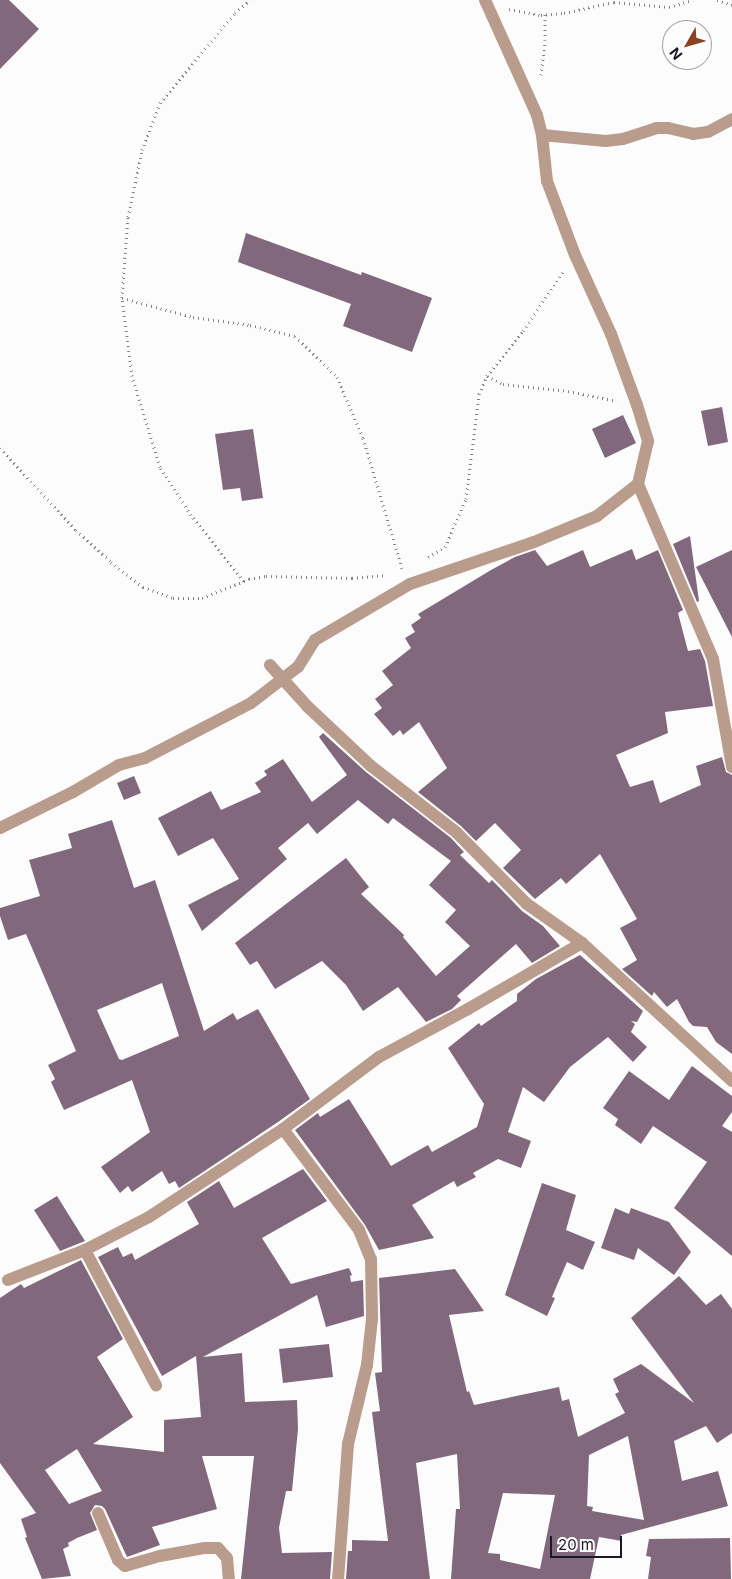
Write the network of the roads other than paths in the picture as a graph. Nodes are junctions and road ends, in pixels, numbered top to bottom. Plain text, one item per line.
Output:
1 (485, 0) edge
2 (732, 120) edge
3 (542, 135) junction
4 (638, 484) junction
5 (270, 665) dead end
6 (282, 678) junction
7 (732, 768) edge
8 (0, 828) edge
9 (582, 943) junction
10 (732, 1081) edge
11 (283, 1129) junction
12 (84, 1250) junction
13 (8, 1280) dead end
14 (156, 1385) dead end
15 (98, 1513) dead end
16 (229, 1579) edge
17 (338, 1579) edge

1 - 3 street
2 - 3 street
3 - 4 street
4 - 6 street
4 - 7 street
5 - 6 street
6 - 8 street
6 - 9 street
9 - 10 street
9 - 11 street
11 - 12 street
11 - 17 street
12 - 13 street
12 - 14 street
15 - 16 street

